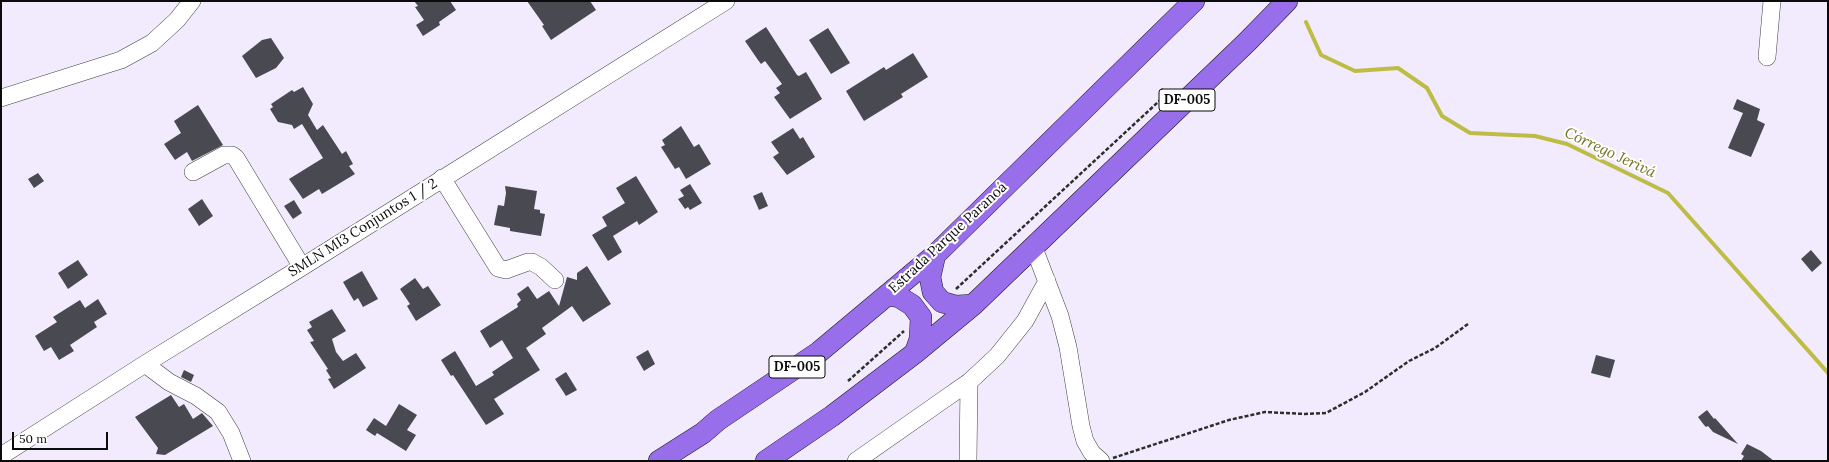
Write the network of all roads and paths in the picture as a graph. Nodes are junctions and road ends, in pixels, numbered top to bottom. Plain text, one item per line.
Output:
1 (192, 1) edge
2 (726, 1) edge
3 (1287, 1) edge
4 (1772, 1) edge
5 (1192, 2) edge
6 (1767, 57) dead end
7 (1172, 88) dead end
8 (1, 98) edge
9 (193, 172) dead end
10 (442, 178) junction
11 (1034, 248) junction
12 (935, 255) junction
13 (302, 267) junction
14 (555, 280) dead end
15 (1047, 281) junction
16 (888, 295) junction
17 (942, 302) junction
18 (973, 305) junction
19 (921, 317) junction
20 (1468, 324) dead end
21 (915, 353) junction
22 (145, 364) junction
23 (969, 382) junction
24 (844, 384) dead end
25 (1086, 441) junction
26 (1, 456) edge
27 (1106, 460) edge
28 (242, 461) edge
29 (660, 461) edge
30 (766, 461) edge
31 (856, 461) edge
32 (968, 461) edge
33 (1087, 461) edge

1 - 8 street
2 - 10 street, SMLN MI3 Conjuntos 1 / 2
3 - 11 main road, DF-005
4 - 6 street
5 - 12 main road, Estrada Parque Paranoá / DF-005
7 - 17 path
9 - 13 street
10 - 13 street, SMLN MI3 Conjuntos 1 / 2
10 - 14 street
11 - 15 street
11 - 18 main road, DF-005
12 - 16 main road, Estrada Parque Paranoá / DF-005
12 - 17 main road
13 - 22 street, SMLN MI3 Conjuntos 1 / 2
15 - 23 street
15 - 25 street
16 - 19 main road
16 - 29 main road, Estrada Parque Paranoá / DF-005
17 - 18 main road
18 - 21 main road, DF-005
19 - 21 main road
19 - 24 path
20 - 27 path
21 - 30 main road, DF-005
22 - 26 street, SMLN MI3 Conjuntos 1 / 2
22 - 28 street
23 - 31 street
23 - 32 street
25 - 27 street
25 - 33 street

